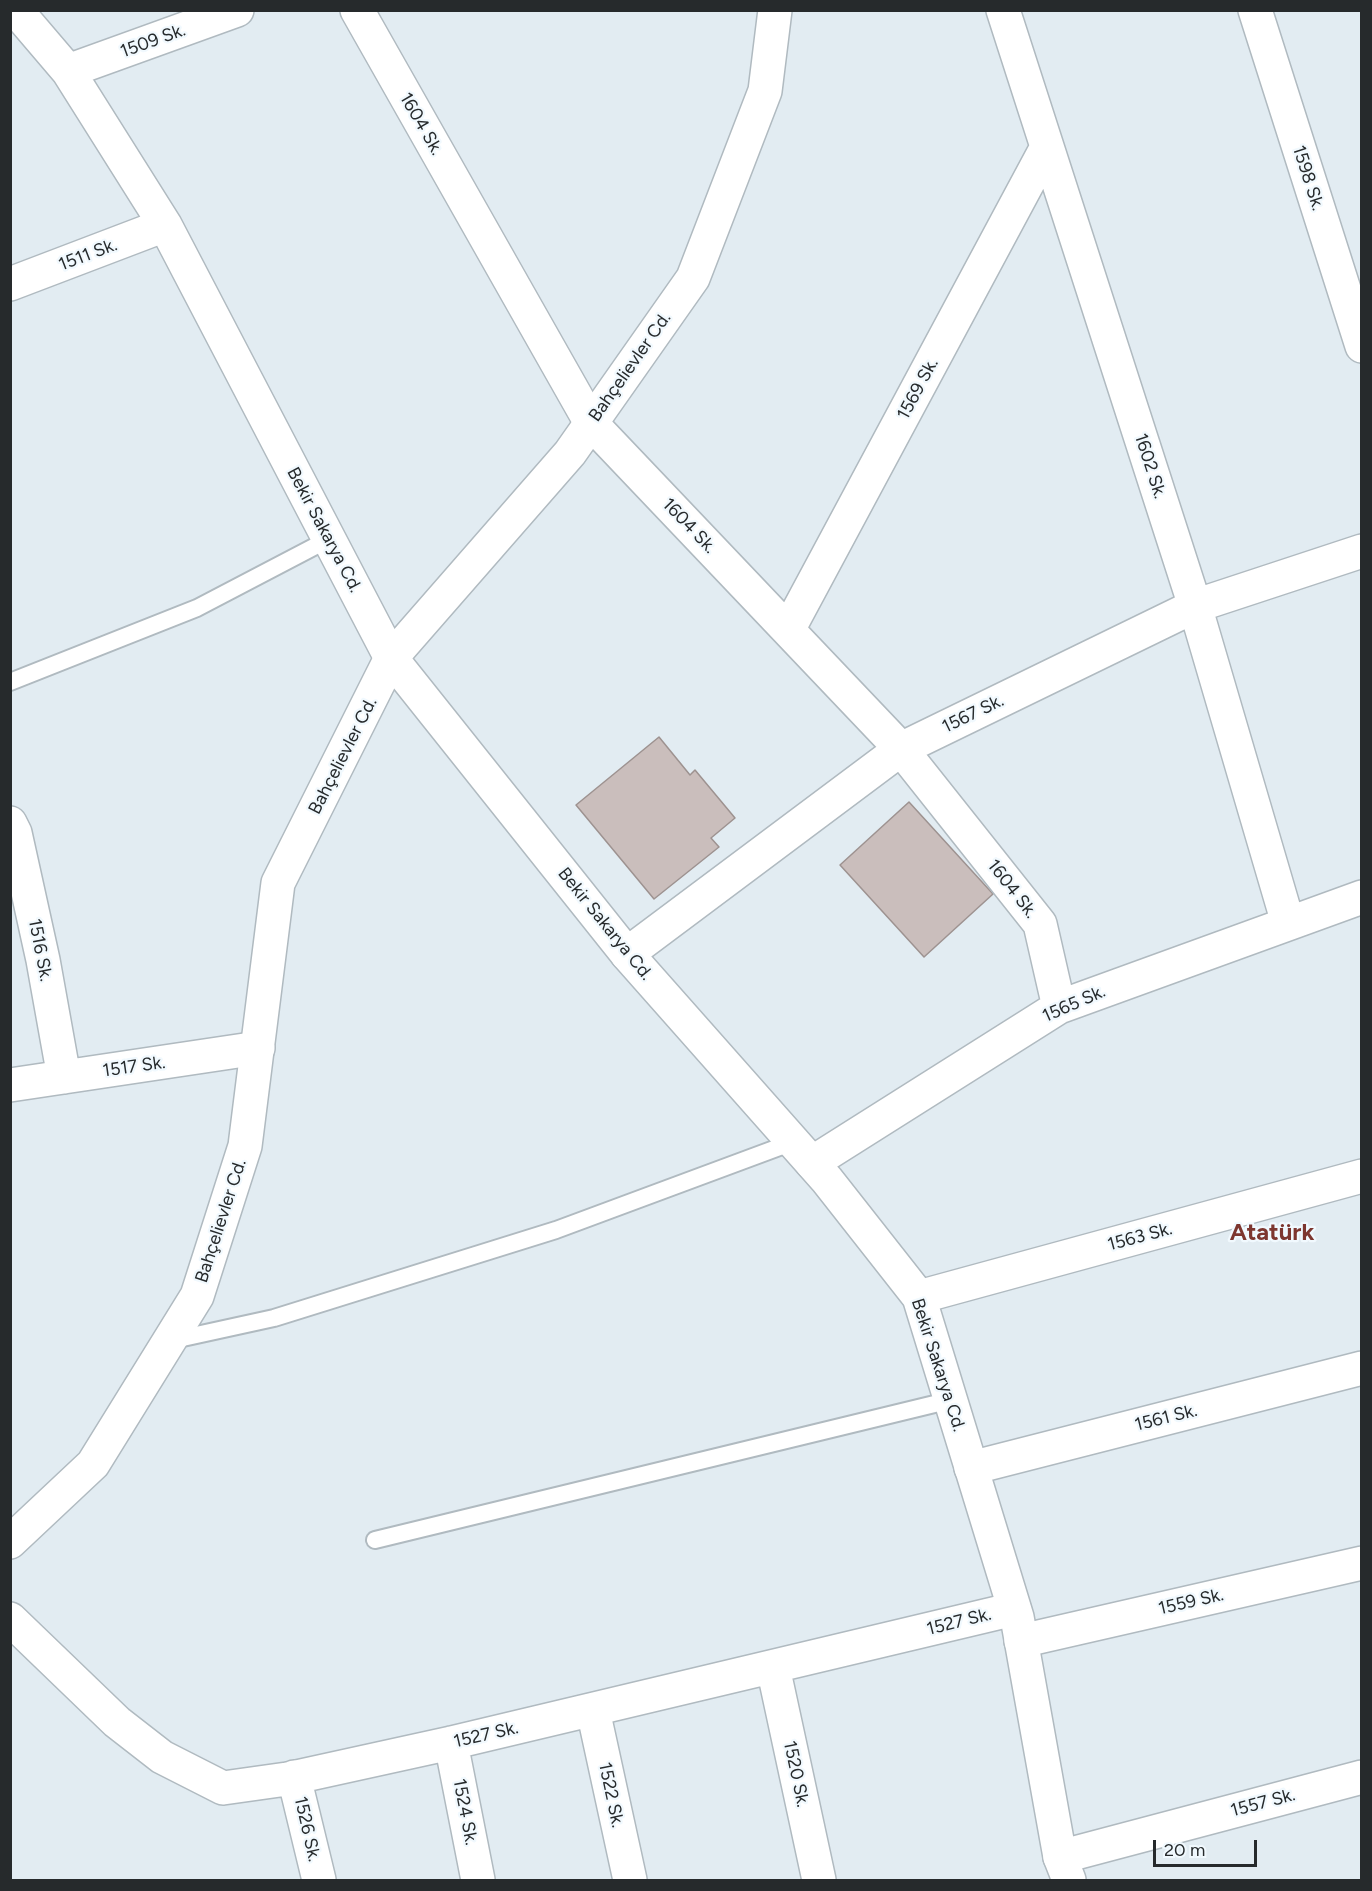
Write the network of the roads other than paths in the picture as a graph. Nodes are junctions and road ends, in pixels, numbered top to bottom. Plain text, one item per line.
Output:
1 (16, 10) edge
2 (237, 10) edge
3 (357, 10) edge
4 (775, 10) edge
5 (1003, 10) edge
6 (1255, 10) edge
7 (68, 71) junction
8 (1047, 147) junction
9 (165, 225) junction
10 (10, 284) edge
11 (1362, 346) edge
12 (591, 423) junction
13 (329, 539) junction
14 (1362, 551) edge
15 (1195, 606) junction
16 (788, 630) junction
17 (392, 658) junction
18 (10, 682) edge
19 (901, 749) junction
20 (10, 823) edge
21 (1362, 897) edge
22 (1288, 924) junction
23 (627, 954) junction
24 (1059, 1007) junction
25 (258, 1048) junction
26 (64, 1077) junction
27 (10, 1085) edge
28 (802, 1152) junction
29 (1362, 1176) edge
30 (919, 1297) junction
31 (169, 1341) junction
32 (1362, 1368) edge
33 (951, 1400) junction
34 (971, 1468) junction
35 (375, 1540) dead end
36 (10, 1542) edge
37 (1362, 1563) edge
38 (1014, 1609) junction
39 (10, 1619) edge
40 (1022, 1641) junction
41 (773, 1667) junction
42 (593, 1710) junction
43 (451, 1743) junction
44 (294, 1777) junction
45 (1362, 1777) edge
46 (1065, 1869) edge
47 (319, 1881) edge
48 (478, 1881) edge
49 (630, 1881) edge
50 (819, 1881) edge

1 - 7 street, Bekir Sakarya Cd.
2 - 7 street, 1509 Sk.
3 - 12 street, 1604 Sk.
4 - 12 street, Bahçelievler Cd.
5 - 8 street, 1602 Sk.
6 - 11 street, 1598 Sk.
7 - 9 street, Bekir Sakarya Cd.
8 - 15 street, 1602 Sk.
8 - 16 street, 1569 Sk.
9 - 10 street, 1511 Sk.
9 - 13 street, Bekir Sakarya Cd.
12 - 16 street, 1604 Sk.
12 - 17 street, Bahçelievler Cd.
13 - 17 street, Bekir Sakarya Cd.
13 - 18 lane
14 - 15 street, 1567 Sk.
15 - 19 street, 1567 Sk.
15 - 22 street, 1602 Sk.
16 - 19 street, 1604 Sk.
17 - 23 street, Bekir Sakarya Cd.
17 - 25 street, Bahçelievler Cd.
19 - 23 street, 1567 Sk.
19 - 24 street, 1604 Sk.
20 - 26 street, 1516 Sk.
21 - 22 street, 1565 Sk.
22 - 24 street, 1565 Sk.
23 - 28 street, Bekir Sakarya Cd.
24 - 28 street, 1565 Sk.
25 - 26 street, 1517 Sk.
25 - 31 street, Bahçelievler Cd.
26 - 27 street, 1517 Sk.
28 - 30 street, Bekir Sakarya Cd.
28 - 31 lane
29 - 30 street, 1563 Sk.
30 - 33 street, Bekir Sakarya Cd.
31 - 36 street, Bahçelievler Cd.
32 - 34 street, 1561 Sk.
33 - 34 street, Bekir Sakarya Cd.
33 - 35 lane
34 - 38 street, Bekir Sakarya Cd.
37 - 40 street, 1559 Sk.
38 - 40 street, Bekir Sakarya Cd.
38 - 41 street, 1527 Sk.
39 - 44 street, 1527 Sk.
40 - 46 street, Bekir Sakarya Cd.
41 - 42 street, 1527 Sk.
41 - 50 street, 1520 Sk.
42 - 43 street, 1527 Sk.
42 - 49 street, 1522 Sk.
43 - 44 street, 1527 Sk.
43 - 48 street, 1524 Sk.
44 - 47 street, 1526 Sk.
45 - 46 street, 1557 Sk.

